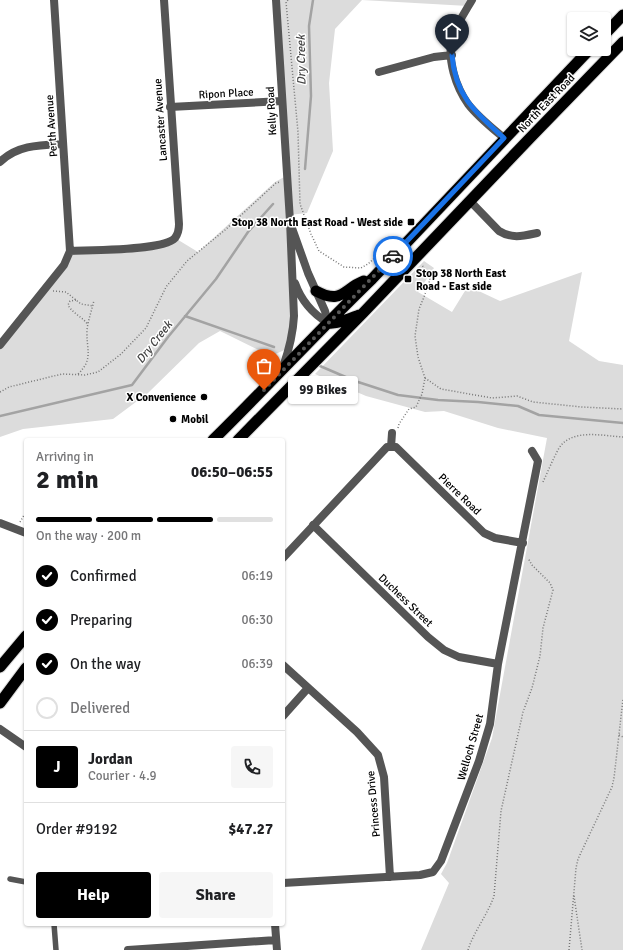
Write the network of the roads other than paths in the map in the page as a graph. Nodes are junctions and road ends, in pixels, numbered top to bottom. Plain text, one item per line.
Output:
1 (54, 0) edge
2 (164, 0) edge
3 (276, 0) edge
4 (472, 0) edge
5 (622, 18) edge
6 (611, 28) edge
7 (623, 42) edge
8 (452, 55) junction
9 (583, 56) edge
10 (380, 72) dead end
11 (282, 101) junction
12 (170, 107) junction
13 (504, 138) junction
14 (530, 138) junction
15 (63, 144) junction
16 (0, 162) edge
17 (505, 164) junction
18 (470, 201) junction
19 (290, 221) junction
20 (537, 233) dead end
21 (70, 251) junction
22 (292, 273) junction
23 (372, 279) junction
24 (316, 291) junction
25 (363, 313) junction
26 (328, 323) junction
27 (0, 345) edge
28 (322, 354) junction
29 (281, 371) junction
30 (392, 433) road end
31 (215, 438) edge
32 (240, 438) edge
33 (391, 446) junction
34 (532, 451) dead end
35 (0, 523) edge
36 (313, 525) junction
37 (24, 532) edge
38 (523, 543) junction
39 (285, 556) edge
40 (24, 638) edge
41 (498, 664) junction
42 (0, 667) edge
43 (285, 667) edge
44 (24, 671) edge
45 (308, 688) junction
46 (0, 703) edge
47 (285, 714) edge
48 (0, 729) edge
49 (24, 746) edge
50 (390, 877) junction
51 (10, 879) dead end
52 (24, 882) edge
53 (285, 883) edge
54 (54, 926) edge
55 (275, 926) edge
56 (276, 940) junction
57 (56, 950) edge
58 (128, 950) edge
59 (277, 950) edge

1 - 15 street, Perth Avenue
2 - 12 street, Lancaster Avenue
3 - 11 street, Kelly Road
4 - 8 street
5 - 6 highway
7 - 14 highway, North East Road
8 - 10 street
8 - 13 street
9 - 13 highway, North East Road
11 - 12 street, Ripon Place
11 - 19 street, Kelly Road
12 - 21 street, Lancaster Avenue
13 - 14 highway
13 - 17 highway
13 - 23 highway, North East Road
14 - 17 highway, North East Road
15 - 16 street
15 - 21 street, Perth Avenue
17 - 18 highway, North East Road
18 - 20 street
18 - 25 highway, North East Road
19 - 22 street, Kelly Road
19 - 24 street, Kelly Road
21 - 27 street
22 - 26 street, Kelly Road
22 - 29 street, Kelly Road
23 - 24 highway
23 - 26 highway, North East Road
24 - 26 street, Kelly Road
25 - 26 highway
25 - 28 highway, North East Road
26 - 28 highway
26 - 29 highway, North East Road
28 - 32 highway, North East Road
29 - 31 highway, North East Road
30 - 33 street
33 - 36 street
33 - 38 street, Pierre Road
34 - 38 street, Welloch Street
35 - 37 street
36 - 39 street
36 - 41 street, Duchess Street
38 - 41 street, Welloch Street
40 - 42 highway
41 - 50 street, Welloch Street
43 - 45 street, Princess Drive
44 - 46 highway
45 - 47 street
45 - 50 street, Princess Drive
48 - 49 street
50 - 53 street, Welloch Street
51 - 52 lane
54 - 57 lane
55 - 56 street
56 - 58 street
56 - 59 street

